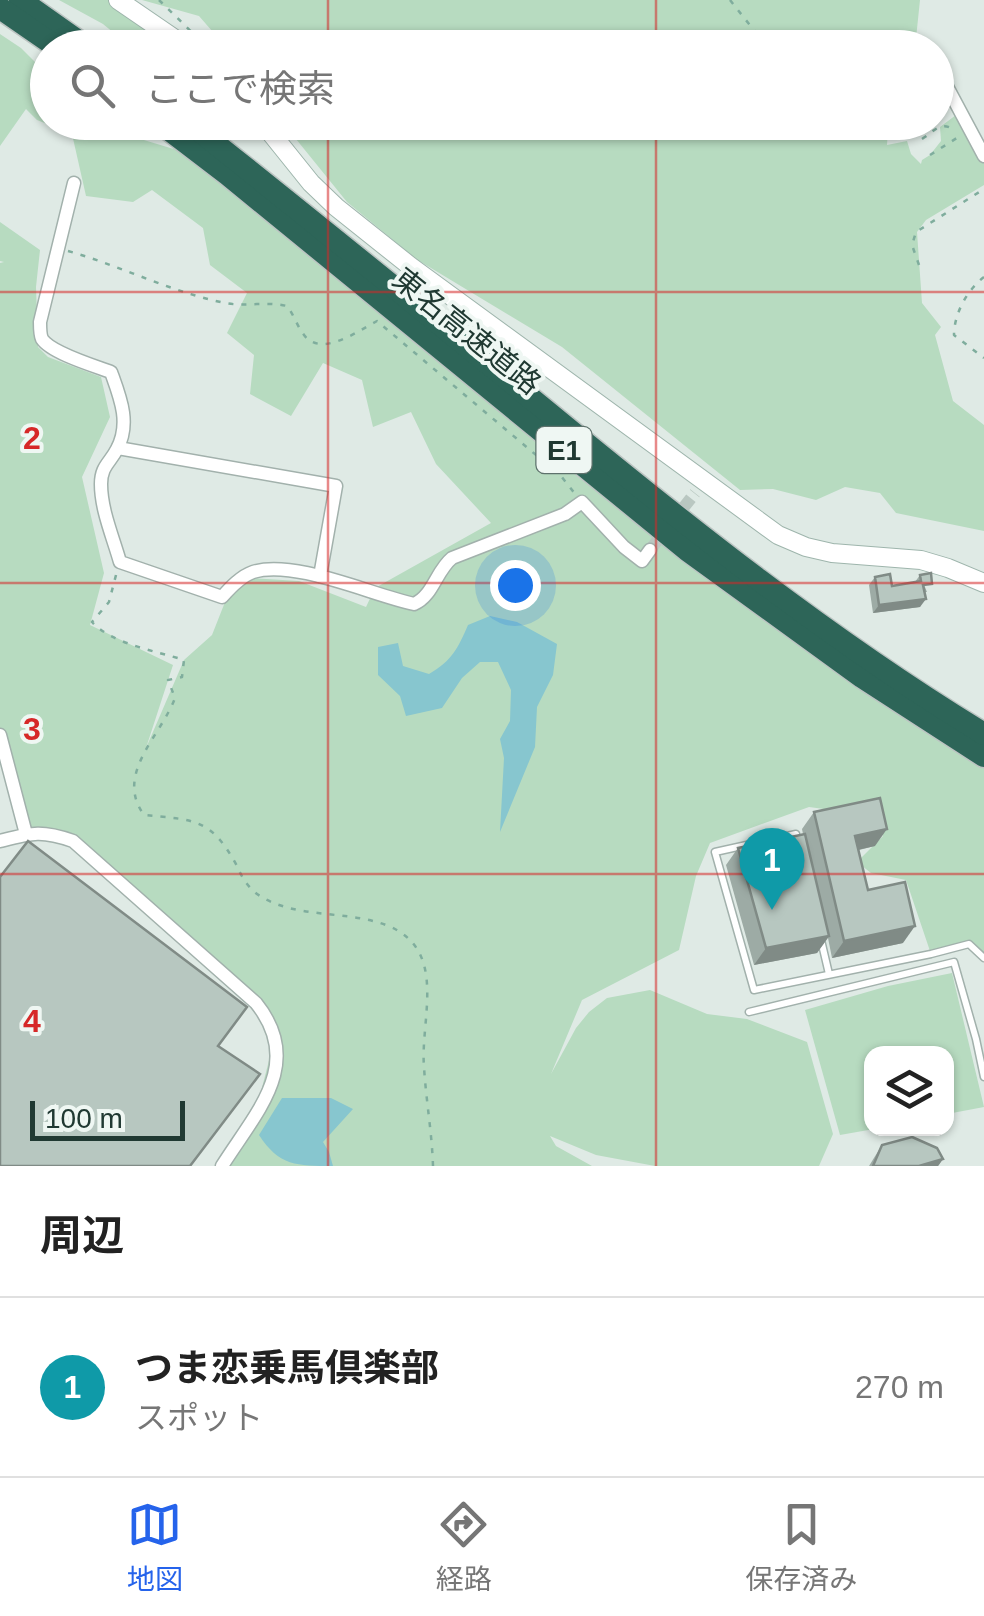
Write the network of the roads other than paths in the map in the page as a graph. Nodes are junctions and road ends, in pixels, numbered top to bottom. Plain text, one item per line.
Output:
1 (20, 0) edge
2 (118, 0) edge
3 (0, 8) edge
4 (32, 30) edge
5 (62, 30) edge
6 (162, 30) edge
7 (954, 108) edge
8 (183, 140) edge
9 (211, 140) edge
10 (276, 140) edge
11 (984, 156) edge
12 (74, 184) dead end
13 (118, 448) junction
14 (650, 550) dead end
15 (320, 576) junction
16 (984, 583) edge
17 (984, 734) edge
18 (0, 735) edge
19 (984, 756) edge
20 (26, 834) junction
21 (0, 841) edge
22 (800, 851) edge
23 (821, 939) edge
24 (984, 958) edge
25 (829, 974) junction
26 (748, 1012) dead end
27 (980, 1038) edge
28 (984, 1077) edge
29 (222, 1166) edge

1 - 5 highway
2 - 6 street
3 - 4 highway
7 - 11 street
8 - 19 highway, 東名高速道路 / E1
9 - 17 highway, 東名高速道路 / E1
10 - 16 street
12 - 13 street
13 - 15 street
13 - 15 street
14 - 15 street
18 - 20 street
20 - 21 street
20 - 29 street
22 - 25 lane
23 - 25 lane
24 - 25 lane
26 - 27 lane
27 - 28 lane

